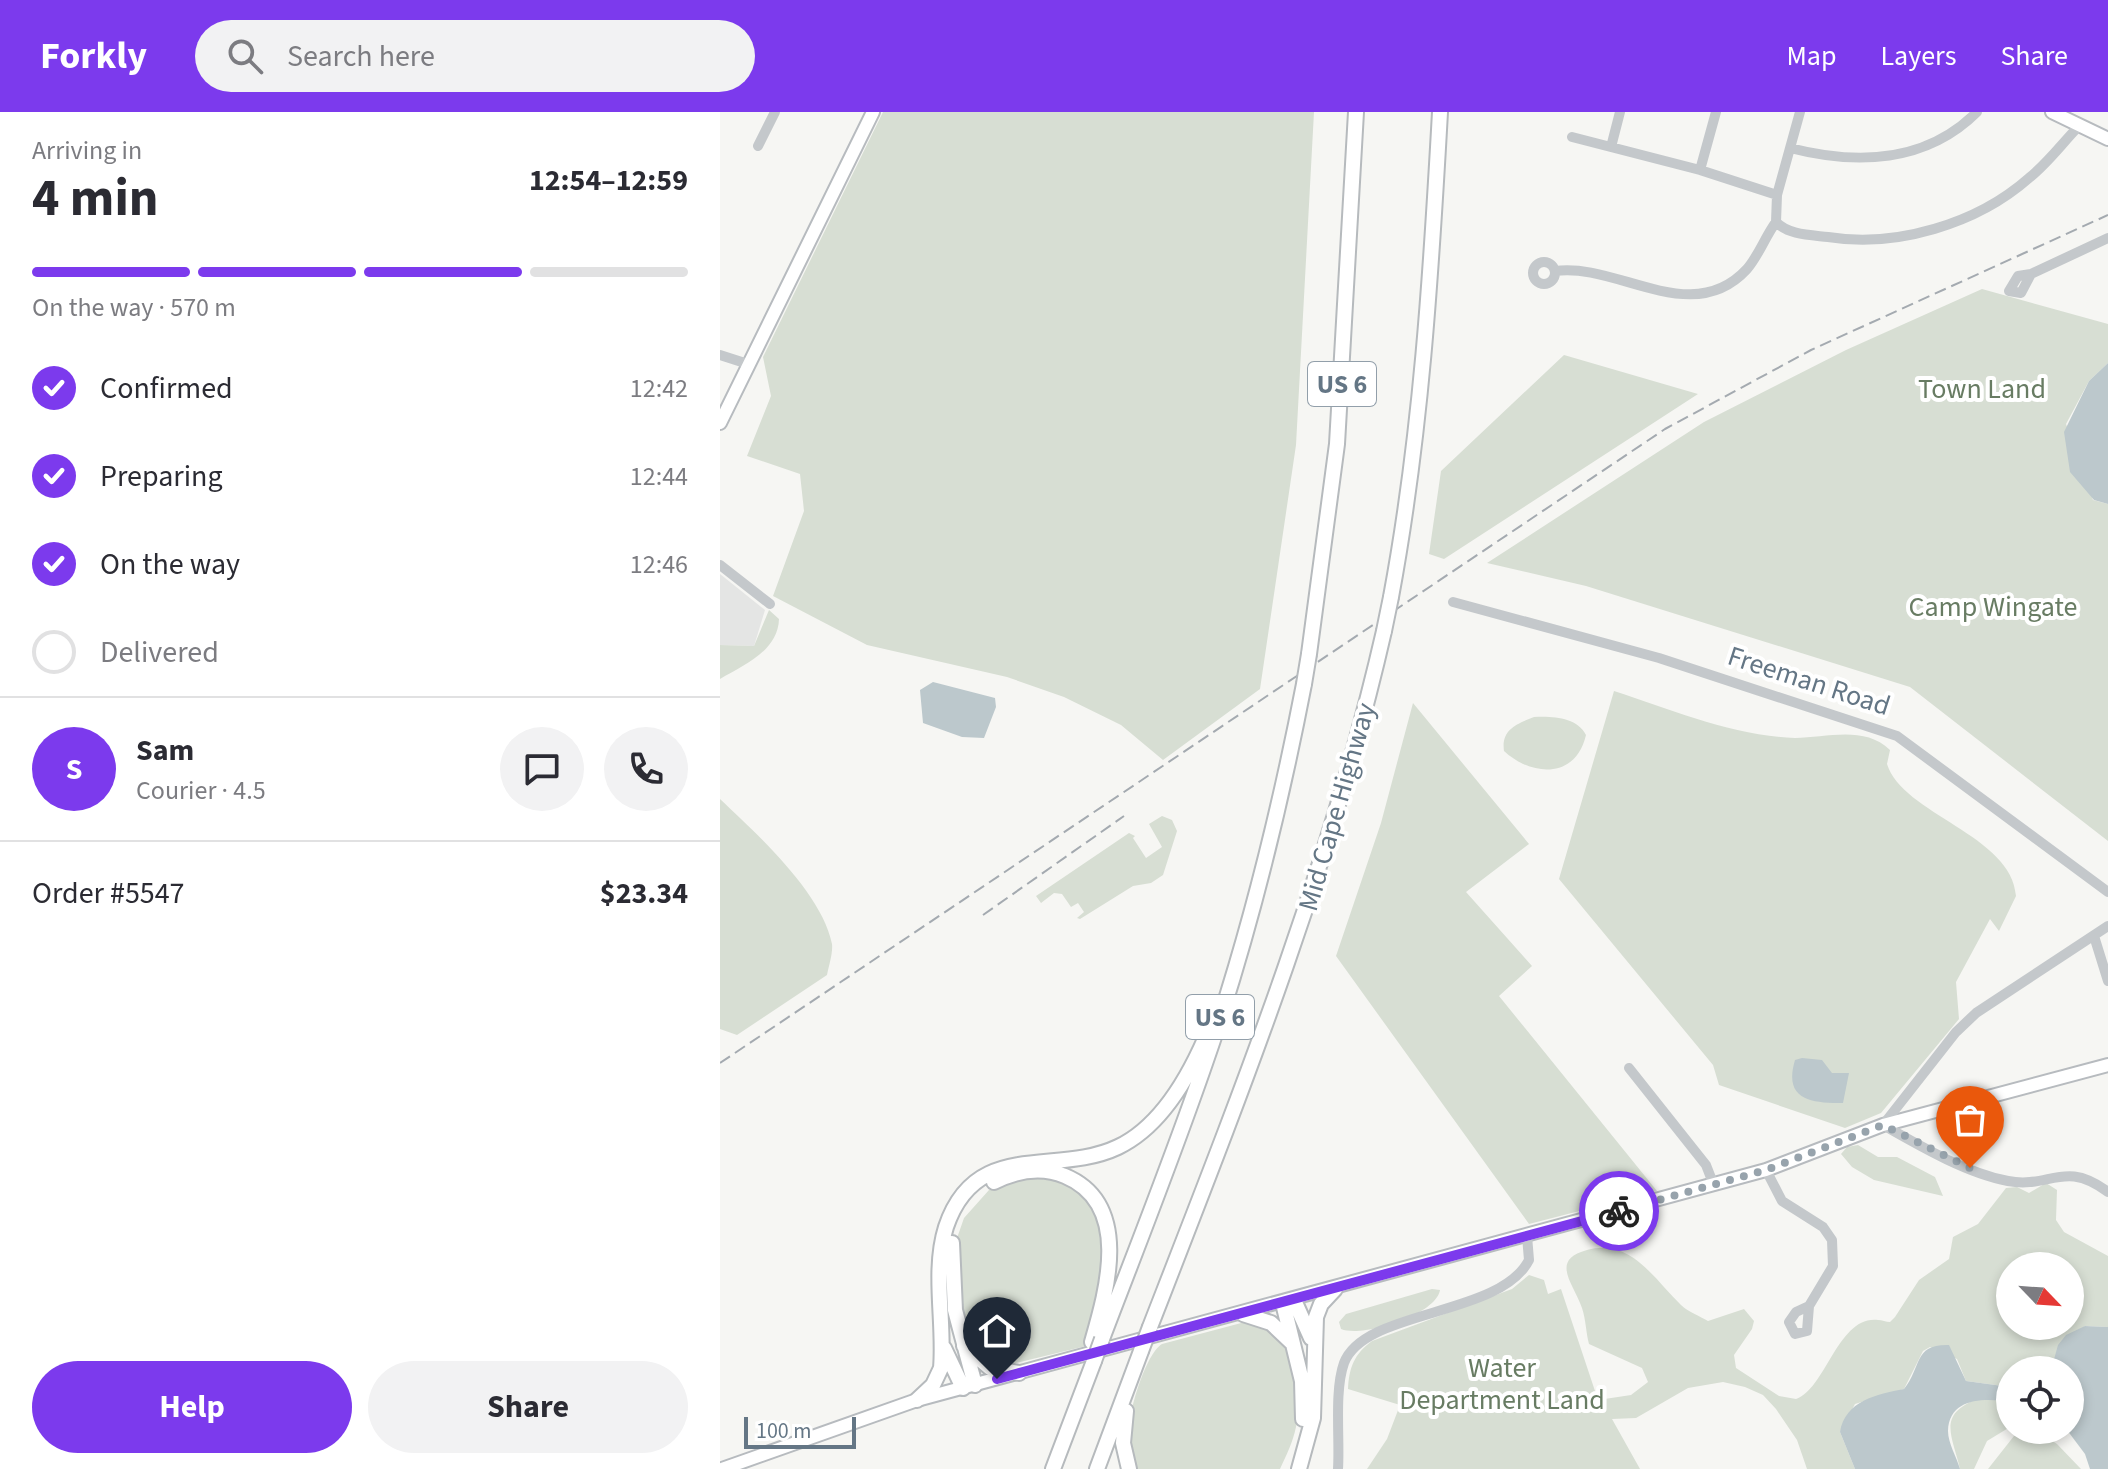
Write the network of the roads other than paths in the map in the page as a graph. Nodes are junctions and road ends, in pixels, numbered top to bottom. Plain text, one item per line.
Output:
1 (775, 112) edge
2 (873, 112) edge
3 (1356, 112) edge
4 (1440, 112) edge
5 (1620, 112) edge
6 (1716, 112) edge
7 (1800, 112) edge
8 (1977, 112) edge
9 (2052, 112) edge
10 (2080, 125) junction
11 (1572, 137) dead end
12 (2108, 139) edge
13 (758, 146) dead end
14 (1611, 147) junction
15 (1790, 148) junction
16 (1700, 170) junction
17 (1777, 195) junction
18 (1776, 222) junction
19 (2108, 238) edge
20 (1555, 271) dead end
21 (2031, 274) dead end
22 (720, 355) edge
23 (748, 364) junction
24 (720, 423) edge
25 (720, 565) edge
26 (1453, 602) dead end
27 (770, 604) dead end
28 (2108, 892) edge
29 (2108, 926) edge
30 (2094, 936) junction
31 (2108, 981) edge
32 (1227, 996) junction
33 (2108, 1065) edge
34 (1629, 1068) dead end
35 (1883, 1125) junction
36 (1766, 1170) junction
37 (1713, 1183) junction
38 (2108, 1192) edge
39 (1527, 1236) junction
40 (1335, 1289) junction
41 (1288, 1301) junction
42 (1809, 1306) dead end
43 (1243, 1314) junction
44 (941, 1340) junction
45 (1097, 1341) junction
46 (1294, 1345) junction
47 (964, 1346) junction
48 (1140, 1346) junction
49 (1313, 1346) junction
50 (1019, 1373) junction
51 (969, 1386) junction
52 (917, 1400) junction
53 (736, 1466) edge
54 (722, 1469) edge
55 (1053, 1469) edge
56 (1097, 1469) edge
57 (1129, 1469) edge
58 (1288, 1469) edge
59 (1299, 1469) edge
60 (1338, 1469) edge

1 - 13 street
2 - 23 main road
3 - 32 highway, Mid Cape Highway / US 6, bridge
4 - 48 highway, Mid Cape Highway / US 6, bridge
5 - 14 street
6 - 16 street
7 - 15 street
8 - 15 street
9 - 10 main road
10 - 12 main road
10 - 18 street
11 - 14 street
14 - 16 street
15 - 17 street
16 - 17 street
17 - 18 street
18 - 20 street
19 - 21 street
22 - 23 street
23 - 24 main road
25 - 27 street
26 - 28 street, Freeman Road
29 - 30 street
30 - 31 street
30 - 35 street
32 - 44 highway
32 - 45 highway, Mid Cape Highway / US 6
33 - 35 main road
34 - 37 street
35 - 36 main road
35 - 38 street
36 - 37 main road
36 - 42 street
37 - 39 main road
39 - 40 main road
39 - 60 street
40 - 41 main road
40 - 49 highway
41 - 43 main road
41 - 46 highway
41 - 49 highway
43 - 46 highway
43 - 48 main road
44 - 51 highway
44 - 52 highway
45 - 47 highway
45 - 55 highway, Mid Cape Highway / US 6, bridge
46 - 58 highway
47 - 50 highway
47 - 51 highway
48 - 50 main road
48 - 56 highway, Mid Cape Highway / US 6
48 - 57 highway
49 - 59 highway
50 - 51 main road
51 - 52 main road
52 - 53 main road
53 - 54 main road

